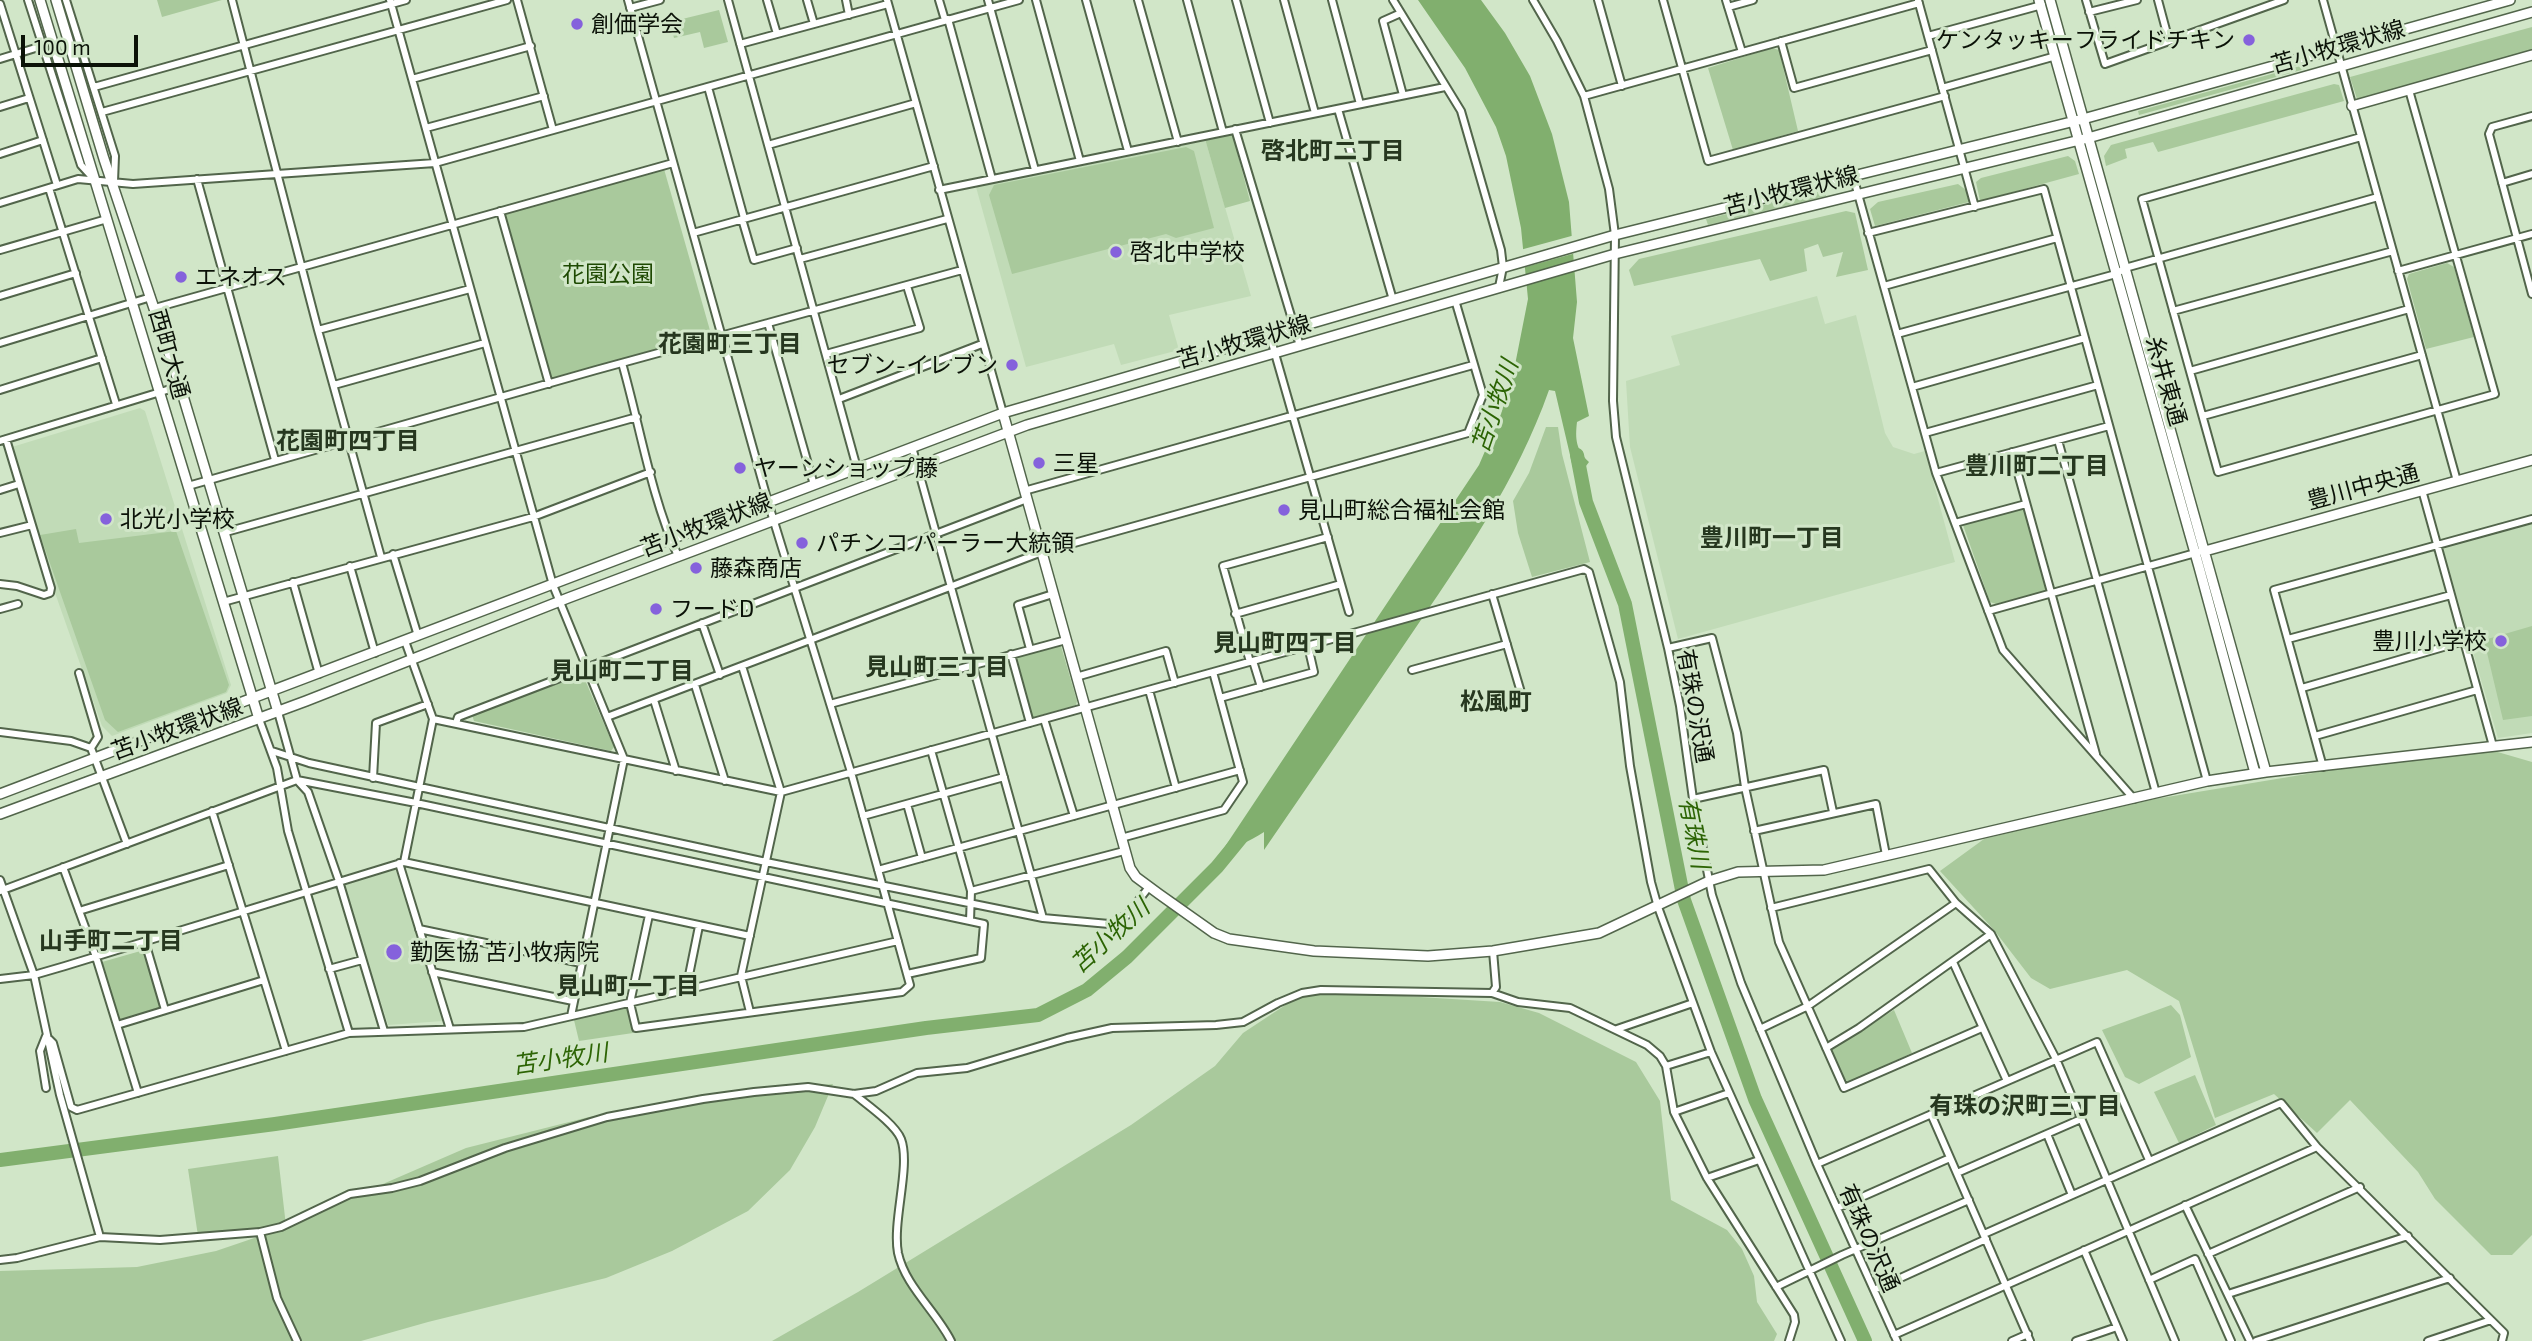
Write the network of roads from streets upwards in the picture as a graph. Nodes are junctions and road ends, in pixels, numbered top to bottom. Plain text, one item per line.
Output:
1 (28, 0) edge
2 (40, 0) edge
3 (56, 0) edge
4 (66, 0) edge
5 (232, 0) edge
6 (406, 0) edge
7 (507, 0) edge
8 (517, 0) edge
9 (628, 0) edge
10 (660, 0) edge
11 (728, 0) edge
12 (768, 0) edge
13 (807, 0) edge
14 (846, 0) edge
15 (939, 0) edge
16 (1019, 0) edge
17 (1036, 0) edge
18 (1086, 0) edge
19 (1138, 0) edge
20 (1187, 0) edge
21 (1236, 0) edge
22 (1284, 0) edge
23 (1332, 0) edge
24 (1393, 0) edge
25 (1533, 0) edge
26 (1598, 0) edge
27 (1663, 0) edge
28 (1753, 0) edge
29 (2086, 0) edge
30 (2137, 0) edge
31 (2158, 0) edge
32 (2284, 0) edge
33 (2323, 0) edge
34 (2510, 0) edge
35 (2050, 1) edge
36 (391, 2) edge
37 (888, 2) edge
38 (1919, 2) edge
39 (2039, 3) edge
40 (989, 4) edge
41 (1727, 4) edge
42 (1, 8) edge
43 (630, 8) junction
44 (2089, 12) junction
45 (2532, 12) edge
46 (1401, 13) junction
47 (849, 15) junction
48 (946, 20) junction
49 (814, 24) junction
50 (399, 30) junction
51 (777, 34) junction
52 (897, 34) junction
53 (1928, 36) junction
54 (1781, 41) junction
55 (2169, 41) junction
56 (244, 44) junction
57 (740, 44) junction
58 (42, 46) junction
59 (531, 46) junction
60 (2337, 49) junction
61 (1932, 50) junction
62 (1742, 52) junction
63 (14, 54) junction
64 (2060, 55) junction
65 (2532, 55) edge
66 (0, 59) edge
67 (2342, 67) junction
68 (1683, 69) junction
69 (251, 71) junction
70 (749, 75) junction
71 (412, 79) junction
72 (1622, 86) junction
73 (94, 87) junction
74 (708, 87) junction
75 (1445, 87) junction
76 (1942, 88) junction
77 (2409, 90) junction
78 (1403, 95) junction
79 (544, 96) junction
80 (1584, 96) junction
81 (1945, 96) junction
82 (29, 97) junction
83 (656, 102) junction
84 (916, 103) junction
85 (1360, 104) junction
86 (2352, 106) junction
87 (0, 107) edge
88 (1338, 109) junction
89 (102, 112) junction
90 (1315, 113) junction
91 (2532, 116) edge
92 (2078, 120) junction
93 (1270, 122) junction
94 (426, 128) junction
95 (1235, 129) junction
96 (553, 130) junction
97 (1223, 132) junction
98 (2361, 137) junction
99 (2083, 139) junction
100 (43, 140) junction
101 (1178, 142) junction
102 (768, 145) junction
103 (1960, 150) junction
104 (1128, 151) junction
105 (0, 154) edge
106 (1080, 161) junction
107 (435, 163) junction
108 (673, 163) junction
109 (934, 166) junction
110 (1965, 168) junction
111 (1035, 170) junction
112 (278, 174) junction
113 (2532, 174) edge
114 (1853, 176) junction
115 (197, 179) junction
116 (992, 179) junction
117 (96, 181) junction
118 (114, 183) junction
119 (2502, 183) junction
120 (57, 185) junction
121 (49, 188) junction
122 (939, 190) junction
123 (1858, 195) junction
124 (2378, 197) junction
125 (0, 203) edge
126 (786, 206) junction
127 (1975, 207) junction
128 (500, 211) junction
129 (743, 218) junction
130 (107, 219) junction
131 (947, 219) junction
132 (452, 224) junction
133 (63, 231) junction
134 (693, 233) junction
135 (1868, 233) junction
136 (2532, 234) edge
137 (1615, 235) junction
138 (2057, 238) junction
139 (2517, 238) junction
140 (797, 248) junction
141 (0, 250) edge
142 (2393, 251) junction
143 (1615, 254) junction
144 (2456, 255) junction
145 (2159, 258) junction
146 (800, 259) junction
147 (300, 266) junction
148 (1507, 266) junction
149 (2125, 268) junction
150 (962, 270) junction
151 (2398, 271) junction
152 (76, 273) junction
153 (2116, 274) junction
154 (228, 286) junction
155 (907, 286) junction
156 (1884, 286) junction
157 (2070, 286) junction
158 (1499, 287) junction
159 (470, 289) junction
160 (2532, 294) edge
161 (0, 296) edge
162 (152, 297) junction
163 (1393, 300) junction
164 (1455, 300) junction
165 (134, 302) junction
166 (155, 308) junction
167 (2409, 309) junction
168 (814, 310) junction
169 (2173, 311) junction
170 (89, 315) junction
171 (768, 323) junction
172 (1295, 329) junction
173 (318, 330) junction
174 (1897, 334) junction
175 (721, 336) junction
176 (1270, 336) junction
177 (2085, 338) junction
178 (0, 343) edge
179 (485, 343) junction
180 (982, 344) junction
181 (1300, 346) junction
182 (1275, 353) junction
183 (827, 354) junction
184 (2422, 355) junction
185 (102, 358) junction
186 (622, 363) junction
187 (1473, 365) junction
188 (2190, 371) junction
189 (548, 384) junction
190 (334, 385) junction
191 (2098, 385) junction
192 (180, 386) junction
193 (1912, 387) junction
194 (0, 390) edge
195 (159, 392) junction
196 (500, 398) junction
197 (839, 399) junction
198 (116, 404) junction
199 (2437, 410) junction
200 (1003, 413) junction
201 (1293, 415) junction
202 (2203, 416) junction
203 (637, 417) junction
204 (2109, 426) junction
205 (1008, 432) junction
206 (1925, 433) junction
207 (2, 439) edge
208 (350, 440) junction
209 (2057, 440) junction
210 (912, 447) junction
211 (515, 451) junction
212 (2012, 452) junction
213 (275, 460) junction
214 (2532, 460) edge
215 (917, 467) junction
216 (857, 468) junction
217 (651, 472) junction
218 (1936, 473) junction
219 (1311, 477) junction
220 (209, 479) junction
221 (2457, 481) junction
222 (19, 485) junction
223 (814, 485) junction
224 (188, 486) junction
225 (0, 490) edge
226 (2422, 490) junction
227 (364, 493) junction
228 (1026, 495) junction
229 (768, 502) junction
230 (2026, 504) junction
231 (533, 517) junction
232 (774, 519) junction
233 (2532, 519) edge
234 (1955, 523) junction
235 (32, 524) junction
236 (226, 532) junction
237 (0, 533) edge
238 (936, 533) junction
239 (1328, 537) junction
240 (671, 540) junction
241 (2437, 545) junction
242 (1042, 552) junction
243 (2200, 552) junction
244 (393, 554) junction
245 (678, 556) junction
246 (381, 557) junction
247 (350, 566) junction
248 (2148, 566) junction
249 (2098, 580) junction
250 (293, 582) junction
251 (0, 584) edge
252 (1341, 584) junction
253 (553, 585) junction
254 (794, 587) junction
255 (951, 587) junction
256 (2052, 593) junction
257 (1054, 594) junction
258 (1492, 594) junction
259 (245, 595) junction
260 (2451, 595) junction
261 (558, 601) junction
262 (223, 602) junction
263 (18, 604) dead end
264 (0, 609) edge
265 (1988, 611) junction
266 (1349, 612) dead end
267 (1236, 614) junction
268 (702, 623) junction
269 (418, 636) junction
270 (2288, 639) junction
271 (811, 640) junction
272 (1066, 640) junction
273 (405, 641) junction
274 (2464, 642) junction
275 (1507, 643) junction
276 (1308, 646) junction
277 (1668, 648) junction
278 (1030, 649) junction
279 (374, 653) junction
280 (1011, 654) junction
281 (412, 660) junction
282 (1252, 662) junction
283 (973, 665) junction
284 (742, 666) junction
285 (587, 667) junction
286 (1412, 670) dead end
287 (1213, 672) junction
288 (79, 673) dead end
289 (319, 674) junction
290 (720, 675) junction
291 (1076, 677) junction
292 (1175, 683) junction
293 (695, 685) junction
294 (1261, 687) junction
295 (2302, 688) junction
296 (1149, 690) junction
297 (2477, 690) junction
298 (271, 692) junction
299 (1220, 698) junction
300 (254, 699) junction
301 (654, 700) junction
302 (428, 704) junction
303 (830, 704) junction
304 (1525, 706) dead end
305 (1085, 709) junction
306 (278, 712) junction
307 (607, 717) junction
308 (259, 719) junction
309 (433, 719) junction
310 (1044, 719) junction
311 (456, 723) junction
312 (1030, 723) junction
313 (0, 732) edge
314 (992, 733) junction
315 (2315, 736) junction
316 (2532, 742) edge
317 (2493, 746) junction
318 (91, 748) junction
319 (930, 750) junction
320 (273, 755) junction
321 (2096, 755) junction
322 (96, 758) junction
323 (290, 759) junction
324 (624, 759) junction
325 (2323, 766) junction
326 (1240, 770) junction
327 (676, 771) junction
328 (851, 772) junction
329 (2266, 772) junction
330 (2255, 774) junction
331 (296, 776) junction
332 (103, 777) junction
333 (1004, 777) junction
334 (373, 778) junction
335 (725, 781) junction
336 (2207, 781) junction
337 (418, 787) junction
338 (1745, 787) junction
339 (280, 788) junction
340 (1176, 788) junction
341 (781, 792) junction
342 (2156, 793) junction
343 (0, 794) edge
344 (944, 794) junction
345 (1693, 799) junction
346 (2134, 799) junction
347 (416, 803) junction
348 (906, 804) junction
349 (1112, 805) junction
350 (212, 811) junction
351 (1833, 812) junction
352 (0, 814) edge
353 (863, 816) junction
354 (1074, 816) junction
355 (610, 827) junction
356 (1754, 831) junction
357 (1019, 832) junction
358 (1121, 838) junction
359 (127, 844) junction
360 (607, 844) junction
361 (959, 849) junction
362 (1124, 851) junction
363 (1886, 855) junction
364 (922, 858) junction
365 (401, 862) junction
366 (766, 862) junction
367 (229, 864) junction
368 (63, 867) junction
369 (878, 870) junction
370 (1763, 870) junction
371 (1032, 876) junction
372 (763, 877) junction
373 (0, 880) edge
374 (339, 881) junction
375 (1709, 881) junction
376 (883, 886) junction
377 (1149, 887) junction
378 (2, 890) edge
379 (971, 891) junction
380 (307, 892) junction
381 (594, 903) junction
382 (1956, 903) junction
383 (889, 904) junction
384 (972, 905) junction
385 (1658, 907) junction
386 (1771, 908) junction
387 (79, 911) junction
388 (244, 912) junction
389 (649, 915) junction
390 (1043, 918) junction
391 (970, 921) junction
392 (699, 926) junction
393 (419, 929) junction
394 (1991, 934) junction
395 (750, 936) junction
396 (898, 941) junction
397 (145, 942) junction
398 (1493, 951) junction
399 (96, 957) junction
400 (362, 960) junction
401 (581, 962) junction
402 (1953, 962) junction
403 (329, 969) junction
404 (432, 972) junction
405 (907, 974) junction
406 (34, 975) junction
407 (741, 976) junction
408 (0, 979) edge
409 (264, 981) junction
410 (686, 990) junction
411 (1492, 993) junction
412 (573, 1001) junction
413 (630, 1003) junction
414 (1693, 1003) junction
415 (1808, 1006) junction
416 (165, 1010) junction
417 (750, 1012) junction
418 (571, 1016) junction
419 (117, 1025) junction
420 (450, 1028) junction
421 (1982, 1028) junction
422 (1617, 1029) junction
423 (1760, 1029) junction
424 (383, 1031) junction
425 (349, 1033) junction
426 (46, 1036) junction
427 (1826, 1048) junction
428 (286, 1051) junction
429 (1711, 1052) junction
430 (2056, 1059) junction
431 (1666, 1066) junction
432 (2007, 1081) junction
433 (46, 1087) dead end
434 (138, 1093) junction
435 (1728, 1093) junction
436 (854, 1094) junction
437 (1674, 1112) junction
438 (1931, 1114) junction
439 (2081, 1119) junction
440 (2046, 1135) junction
441 (2318, 1147) junction
442 (1951, 1158) junction
443 (1759, 1160) junction
444 (2149, 1160) junction
445 (1817, 1164) junction
446 (1957, 1173) junction
447 (1707, 1178) junction
448 (2106, 1180) junction
449 (2360, 1187) junction
450 (2072, 1195) junction
451 (1969, 1200) junction
452 (2185, 1205) junction
453 (1837, 1208) junction
454 (2127, 1231) junction
455 (260, 1232) junction
456 (1985, 1236) junction
457 (2408, 1236) junction
458 (100, 1237) junction
459 (1856, 1250) junction
460 (2084, 1250) junction
461 (2208, 1254) junction
462 (0, 1259) edge
463 (1813, 1269) junction
464 (2450, 1278) junction
465 (2148, 1280) junction
466 (2008, 1285) junction
467 (1776, 1287) junction
468 (1874, 1290) junction
469 (2228, 1294) junction
470 (2491, 1320) junction
471 (2117, 1327) junction
472 (1895, 1338) edge
473 (2029, 1338) edge
474 (297, 1341) edge
475 (951, 1341) edge
476 (1789, 1341) edge
477 (1841, 1341) edge
478 (2012, 1341) edge
479 (2076, 1341) edge
480 (2123, 1341) edge
481 (2175, 1341) edge
482 (2231, 1341) edge
483 (2250, 1341) edge
484 (2256, 1341) edge
485 (2428, 1341) edge
486 (2501, 1341) edge

1 - 58 street
2 - 117 street, 西町大通
3 - 118 street, 西町大通
4 - 73 street
5 - 56 street
6 - 36 street
7 - 50 street
8 - 59 street
9 - 43 street
10 - 43 street
11 - 57 street
12 - 51 street
13 - 49 street
14 - 47 street
15 - 48 street
16 - 40 street
17 - 106 street
18 - 104 street
19 - 101 street
20 - 97 street
21 - 93 street
22 - 90 street
23 - 85 street
24 - 46 street
25 - 80 street, 有珠の沢通
26 - 72 street
27 - 68 street
28 - 41 street
29 - 44 street
30 - 44 street
31 - 55 street
32 - 55 street
33 - 60 street
34 - 60 street, 苫小牧環状線
35 - 39 street
35 - 64 street, 糸井東通
36 - 50 street
36 - 56 street
37 - 47 street
37 - 52 street
38 - 53 street
38 - 54 street
39 - 53 street
39 - 64 street, 糸井東通
40 - 48 street
40 - 111 street
41 - 62 street
42 - 63 street
43 - 83 street
44 - 55 street
45 - 67 street, 苫小牧環状線
46 - 75 street
46 - 78 street
47 - 49 street
48 - 52 street
48 - 116 street
49 - 51 street
50 - 69 street
50 - 71 street
51 - 57 street
52 - 70 street
52 - 84 street
53 - 61 street
54 - 61 street
54 - 62 street
56 - 69 street
56 - 73 street
57 - 70 street
58 - 63 street
58 - 117 street
59 - 71 street
59 - 79 street
60 - 67 street
60 - 92 street, 苫小牧環状線
61 - 76 street
62 - 68 street
63 - 66 street
63 - 82 street
64 - 76 street
64 - 92 street, 糸井東通
65 - 77 street
67 - 86 street
67 - 99 street, 苫小牧環状線
68 - 72 street
68 - 81 street
69 - 89 street
69 - 112 street
70 - 74 street
70 - 102 street
71 - 94 street
72 - 80 street
73 - 89 street
74 - 83 street
74 - 129 street
75 - 78 street
75 - 148 street
76 - 81 street
77 - 86 street
77 - 144 street
78 - 85 street
79 - 94 street
79 - 96 street
80 - 137 street, 有珠の沢通
81 - 103 street
82 - 87 street
82 - 100 street
83 - 96 street
83 - 108 street
84 - 102 street
84 - 109 street
85 - 88 street
86 - 98 street
88 - 90 street
88 - 163 street
89 - 118 street
90 - 93 street
91 - 119 street
92 - 99 street, 糸井東通
92 - 103 street, 苫小牧環状線
93 - 95 street
94 - 107 street
95 - 97 street
95 - 172 street
96 - 107 street
97 - 101 street
98 - 124 street
98 - 145 street
99 - 110 street, 苫小牧環状線
99 - 149 street, 糸井東通
99 - 153 street, 糸井東通
100 - 105 street
100 - 120 street
101 - 104 street
102 - 126 street
103 - 110 street
103 - 114 street, 苫小牧環状線
104 - 106 street
106 - 111 street
107 - 112 street
107 - 132 street
108 - 128 street
108 - 134 street
109 - 122 street
109 - 126 street
110 - 123 street, 苫小牧環状線
110 - 127 street
111 - 116 street
112 - 115 street
112 - 147 street
113 - 119 street
114 - 123 street
114 - 137 street, 苫小牧環状線
115 - 118 street
115 - 154 street
116 - 122 street
117 - 118 street
117 - 120 street
117 - 130 street, 西町大通
118 - 162 street, 西町大通
119 - 139 street
120 - 121 street
121 - 125 street
121 - 133 street
122 - 131 street
123 - 135 street
123 - 143 street, 苫小牧環状線
124 - 142 street
124 - 145 street
126 - 129 street
126 - 140 street
127 - 135 street
127 - 138 street
128 - 132 street
128 - 189 street
129 - 134 street
129 - 140 street
130 - 133 street
130 - 165 street, 西町大通
131 - 146 street
131 - 150 street
132 - 147 street
132 - 159 street
133 - 141 street
133 - 152 street
134 - 175 street
135 - 156 street
136 - 139 street
137 - 143 street, 有珠の沢通
137 - 148 street, 苫小牧環状線
138 - 156 street
138 - 157 street
139 - 144 street
139 - 160 street
140 - 146 street
142 - 151 street
142 - 169 street
143 - 158 street, 苫小牧環状線
143 - 277 street, 有珠の沢通
144 - 151 street
144 - 199 street
145 - 149 street
145 - 169 street
146 - 168 street
147 - 154 street
147 - 173 street
148 - 158 street
148 - 163 street, 苫小牧環状線
149 - 153 street
149 - 243 street, 糸井東通
150 - 155 street
150 - 180 street
151 - 167 street
152 - 161 street
152 - 170 street
153 - 157 street
153 - 243 street, 糸井東通
154 - 166 street
154 - 213 street
155 - 168 street
155 - 183 street
156 - 174 street
157 - 174 street
157 - 177 street
158 - 164 street, 苫小牧環状線
159 - 173 street
159 - 179 street
162 - 165 street
162 - 166 street, 西町大通
163 - 172 street, 苫小牧環状線
164 - 181 street, 苫小牧環状線
164 - 187 street
165 - 170 street
165 - 195 street, 西町大通
166 - 192 street, 西町大通
167 - 184 street
167 - 188 street
168 - 171 street
168 - 183 street
169 - 188 street
170 - 178 street
170 - 185 street
171 - 175 street
171 - 223 street
172 - 176 street, 苫小牧環状線
172 - 181 street
173 - 190 street
174 - 193 street
175 - 186 street
175 - 229 street
176 - 182 street
176 - 200 street, 苫小牧環状線
177 - 191 street
177 - 193 street
179 - 190 street
179 - 196 street
180 - 197 street
180 - 200 street
181 - 182 street, 苫小牧環状線
182 - 201 street
182 - 205 street, 苫小牧環状線
183 - 197 street
184 - 199 street
184 - 202 street
185 - 194 street
185 - 198 street
186 - 189 street
186 - 203 street
187 - 201 street
187 - 219 street
188 - 202 street
189 - 196 street
190 - 208 street
191 - 204 street
191 - 206 street
192 - 195 street
192 - 220 street, 西町大通
193 - 206 street
195 - 198 street
195 - 224 street, 西町大通
196 - 208 street
196 - 211 street
197 - 216 street
198 - 207 street
199 - 202 street
199 - 221 street
200 - 205 street
200 - 210 street, 苫小牧環状線
201 - 219 street
201 - 228 street
203 - 211 street
203 - 217 street
204 - 209 street
204 - 248 street
205 - 215 street, 苫小牧環状線
205 - 228 street
206 - 218 street
207 - 222 street
208 - 213 street
208 - 227 street
209 - 212 street
209 - 249 street
210 - 215 street
210 - 216 street, 苫小牧環状線
211 - 227 street
211 - 231 street
212 - 218 street
212 - 230 street
213 - 220 street
214 - 221 street, 豊川中央通
215 - 232 street, 苫小牧環状線
215 - 238 street
216 - 223 street, 苫小牧環状線
217 - 231 street
217 - 240 street
218 - 234 street
219 - 239 street
219 - 242 street
220 - 224 street
220 - 236 street, 西町大通
221 - 226 street, 豊川中央通
222 - 225 street
222 - 235 street
223 - 229 street, 苫小牧環状線
224 - 262 street, 西町大通
226 - 241 street
226 - 243 street, 豊川中央通
227 - 236 street
227 - 246 street
228 - 238 street
228 - 242 street
229 - 232 street
229 - 240 street, 苫小牧環状線
230 - 234 street
230 - 256 street
231 - 244 street
231 - 253 street
232 - 245 street, 苫小牧環状線
232 - 254 street
233 - 241 street
234 - 265 street
235 - 237 street
235 - 251 street
236 - 259 street, 西町大通
238 - 254 street
238 - 255 street
239 - 252 street
239 - 267 street
240 - 245 street
240 - 253 street, 苫小牧環状線
241 - 260 street
241 - 270 street
242 - 255 street
242 - 257 street
243 - 248 street
243 - 329 street, 糸井東通
243 - 330 street, 糸井東通
244 - 246 street
244 - 269 street
245 - 261 street, 苫小牧環状線
246 - 247 street
247 - 250 street
247 - 279 street
248 - 249 street
248 - 336 street
249 - 256 street
249 - 342 street
250 - 259 street
250 - 289 street
252 - 266 street
252 - 267 street
253 - 261 street
253 - 269 street, 苫小牧環状線
254 - 268 street
254 - 271 street
255 - 271 street
255 - 283 street
256 - 265 street
256 - 321 street
257 - 272 street
257 - 278 street
258 - 275 street
258 - 276 street
258 - 385 street
259 - 262 street
259 - 298 street, 西町大通
260 - 270 street
260 - 274 street
261 - 281 street, 苫小牧環状線
261 - 285 street
262 - 300 street, 西町大通
263 - 264 street
265 - 321 street
267 - 282 street
268 - 285 street
268 - 290 street
269 - 273 street, 苫小牧環状線
270 - 295 street
271 - 284 street
271 - 303 street
272 - 278 street
272 - 291 street
273 - 279 street, 苫小牧環状線
273 - 281 street
274 - 295 street
274 - 297 street
275 - 286 street
275 - 304 street
276 - 282 street
276 - 294 street
277 - 338 street
277 - 345 street, 有珠の沢通
278 - 280 street
279 - 289 street, 苫小牧環状線
280 - 283 street
280 - 312 street
281 - 302 street
281 - 306 street, 苫小牧環状線
282 - 287 street
282 - 294 street
283 - 303 street
283 - 314 street
284 - 290 street
284 - 341 street
285 - 307 street
285 - 311 street
287 - 292 street
287 - 299 street
288 - 318 street
289 - 298 street, 苫小牧環状線
290 - 293 street
291 - 292 street
291 - 305 street
292 - 296 street
293 - 301 street
293 - 335 street
294 - 299 street
295 - 315 street
296 - 305 street
296 - 340 street
297 - 315 street
297 - 317 street
298 - 300 street, 苫小牧環状線
298 - 306 street, 西町大通
299 - 326 street
300 - 308 street, 西町大通
300 - 322 street, 苫小牧環状線
301 - 307 street
301 - 327 street
302 - 309 street
302 - 334 street
303 - 328 street
305 - 310 street
305 - 349 street
306 - 308 street, 苫小牧環状線
306 - 323 street
307 - 324 street
308 - 320 street
308 - 332 street, 苫小牧環状線
309 - 311 street
309 - 337 street
310 - 312 street
310 - 354 street
311 - 324 street
312 - 314 street
313 - 318 street
314 - 319 street
314 - 333 street
315 - 325 street
316 - 317 street
317 - 325 street
318 - 322 street
319 - 328 street
319 - 344 street
320 - 323 street
320 - 339 street
321 - 346 street
322 - 332 street
322 - 343 street, 苫小牧環状線
323 - 331 street
323 - 334 street
324 - 327 street
324 - 355 street
325 - 329 street
326 - 340 street
326 - 358 street
327 - 335 street
328 - 341 street
328 - 353 street
329 - 330 street
330 - 336 street
331 - 339 street
331 - 347 street
331 - 374 street
332 - 352 street, 苫小牧環状線
332 - 359 street
333 - 344 street
333 - 357 street
334 - 337 street
335 - 341 street
336 - 342 street
337 - 347 street
337 - 355 street
338 - 345 street
338 - 351 street
338 - 356 street
339 - 350 street
339 - 380 street
340 - 349 street
341 - 366 street
342 - 346 street
344 - 348 street
344 - 361 street
345 - 375 street, 有珠の沢通
346 - 363 street
347 - 360 street
347 - 365 street
348 - 353 street
348 - 364 street
349 - 354 street
349 - 358 street
350 - 359 street
350 - 367 street
351 - 356 street
351 - 363 street
353 - 369 street
354 - 357 street
355 - 360 street
355 - 366 street
356 - 370 street
357 - 361 street
357 - 371 street
358 - 362 street
359 - 368 street
360 - 372 street
360 - 381 street
361 - 364 street
361 - 379 street
362 - 371 street
362 - 377 street
363 - 370 street
364 - 369 street
365 - 374 street
365 - 381 street
365 - 393 street
366 - 372 street
366 - 376 street
367 - 387 street
367 - 388 street
368 - 378 street
368 - 387 street
369 - 376 street
370 - 375 street
370 - 386 street
371 - 379 street
371 - 390 street
372 - 383 street
372 - 395 street
373 - 378 street
374 - 380 street
374 - 400 street
375 - 385 street
375 - 423 street, 有珠の沢通
376 - 383 street
376 - 384 street
377 - 390 street
377 - 398 street
378 - 406 street
379 - 384 street
380 - 388 street
380 - 403 street
381 - 389 street
381 - 401 street
382 - 386 street
382 - 394 street
382 - 415 street
383 - 391 street
383 - 396 street
384 - 390 street
384 - 391 street
385 - 398 street
385 - 414 street
386 - 415 street
387 - 399 street
388 - 397 street
388 - 409 street
389 - 392 street
389 - 413 street
391 - 405 street
392 - 395 street
392 - 410 street
393 - 401 street
393 - 404 street
394 - 402 street
394 - 430 street
395 - 407 street
396 - 405 street
396 - 407 street
397 - 399 street
397 - 416 street
398 - 411 street
399 - 406 street
399 - 419 street
400 - 403 street
400 - 424 street
401 - 412 street
402 - 421 street
402 - 427 street
403 - 425 street
404 - 412 street
404 - 420 street
405 - 417 street
406 - 408 street
406 - 426 street
407 - 410 street
407 - 417 street
409 - 416 street
409 - 428 street
410 - 413 street
411 - 422 street
411 - 436 street
412 - 418 street
413 - 417 street
413 - 418 street
414 - 422 street
414 - 429 street
415 - 423 street
415 - 427 street
416 - 419 street
418 - 420 street
419 - 434 street
420 - 424 street
421 - 427 street
421 - 432 street
422 - 431 street
423 - 445 street, 有珠の沢通
424 - 425 street
425 - 428 street
426 - 433 street
426 - 434 street
426 - 458 street
428 - 434 street
429 - 431 street
429 - 435 street
430 - 432 street
430 - 439 street
430 - 444 street
431 - 437 street
432 - 438 street
435 - 437 street
435 - 443 street
436 - 455 street
436 - 475 street
437 - 447 street
438 - 442 street
438 - 445 street
439 - 440 street
439 - 448 street
440 - 446 street
440 - 450 street
441 - 444 street
441 - 449 street
441 - 452 street
442 - 446 street
442 - 453 street
443 - 447 street
443 - 463 street
444 - 448 street
445 - 453 street, 有珠の沢通
446 - 451 street
447 - 467 street
448 - 450 street
448 - 454 street
449 - 457 street
449 - 461 street
450 - 456 street
451 - 456 street
451 - 459 street
452 - 454 street
452 - 461 street
453 - 459 street, 有珠の沢通
454 - 460 street
454 - 465 street
455 - 458 street
455 - 474 street
456 - 466 street
456 - 468 street
457 - 464 street
457 - 469 street
458 - 462 street
459 - 463 street
459 - 468 street, 有珠の沢通
460 - 466 street
460 - 471 street
461 - 469 street
463 - 467 street
463 - 477 street
464 - 470 street
464 - 484 street
465 - 481 street
465 - 482 street
466 - 472 street
466 - 473 street
467 - 476 street
468 - 472 street, 有珠の沢通
469 - 483 street
470 - 485 street
470 - 486 street
471 - 479 street
471 - 480 street
473 - 478 street

